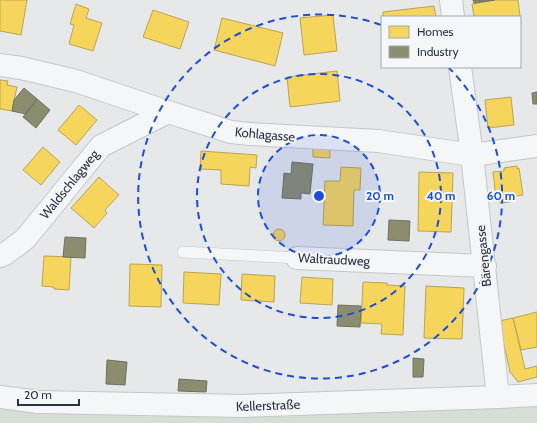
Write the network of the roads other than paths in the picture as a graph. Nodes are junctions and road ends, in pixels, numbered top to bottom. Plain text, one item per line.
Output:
1 (451, 0) edge
2 (453, 16) edge
3 (0, 65) edge
4 (460, 68) edge
5 (168, 112) junction
6 (537, 146) edge
7 (472, 155) junction
8 (183, 252) dead end
9 (0, 256) edge
10 (297, 258) joint
11 (485, 266) junction
12 (537, 395) edge
13 (0, 397) edge
14 (498, 397) junction

1 - 2 street
3 - 5 street, Kohlagasse
4 - 7 street, Bärengasse
5 - 7 street, Kohlagasse
5 - 9 street, Waldschlagweg
6 - 7 street, Kohlagasse
7 - 11 street, Bärengasse
8 - 10 lane, Waltraudweg
10 - 11 street, Waltraudweg
11 - 14 street, Bärengasse
12 - 14 street, Kellerstraße
13 - 14 street, Kellerstraße

